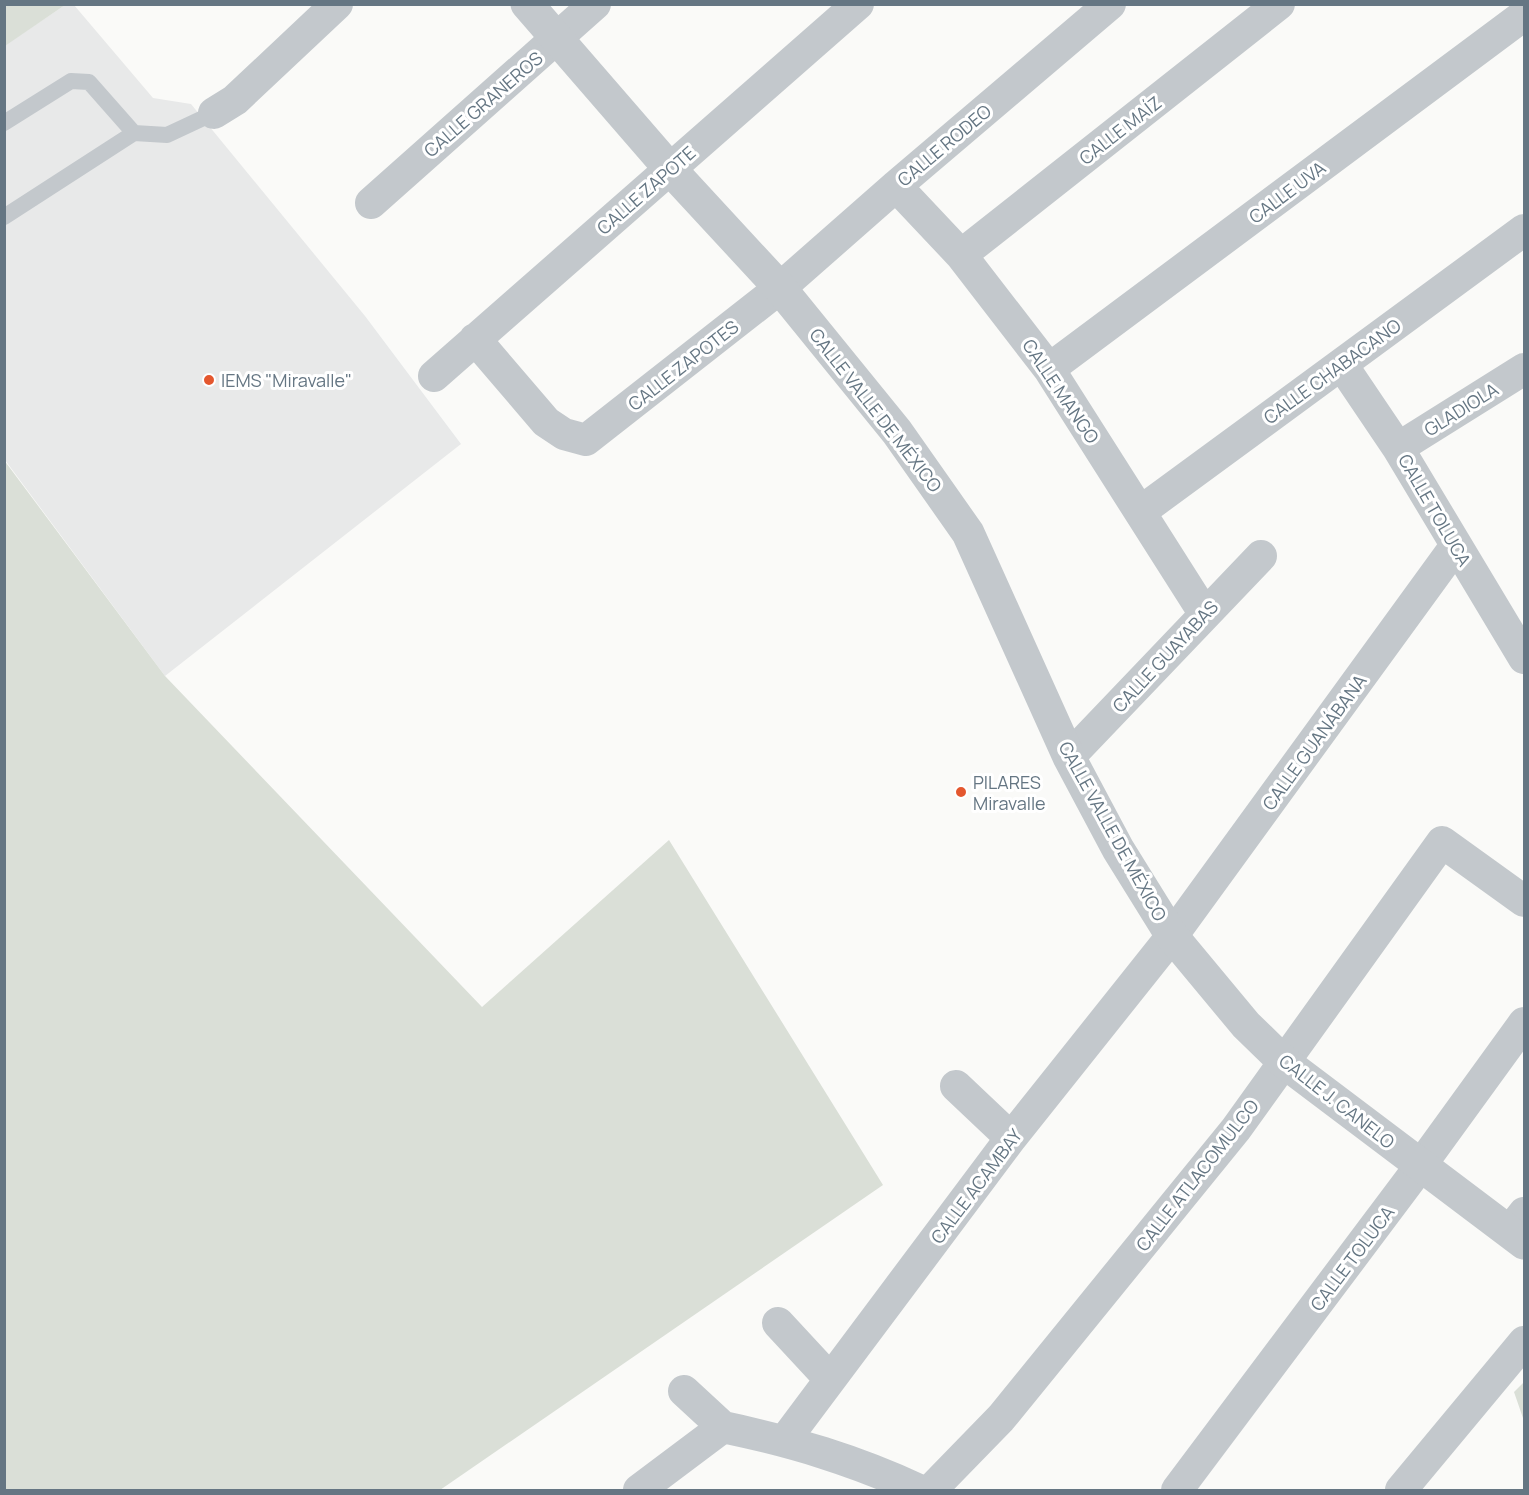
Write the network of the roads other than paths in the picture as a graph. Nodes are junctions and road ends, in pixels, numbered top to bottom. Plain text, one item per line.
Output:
1 (337, 4) edge
2 (527, 4) edge
3 (595, 4) edge
4 (858, 4) edge
5 (1110, 4) edge
6 (1279, 4) edge
7 (1524, 15) edge
8 (556, 39) junction
9 (214, 113) joint
10 (4, 123) edge
11 (134, 133) junction
12 (670, 169) junction
13 (896, 186) junction
14 (371, 203) dead end
15 (4, 217) edge
16 (1524, 230) edge
17 (961, 255) junction
18 (780, 288) junction
19 (475, 339) junction
20 (1342, 365) junction
21 (1049, 369) junction
22 (1524, 369) edge
23 (434, 376) dead end
24 (1398, 448) junction
25 (1140, 512) junction
26 (1455, 547) junction
27 (1261, 556) dead end
28 (1204, 614) junction
29 (1524, 658) edge
30 (1069, 757) junction
31 (1524, 901) edge
32 (1172, 936) junction
33 (1524, 1023) edge
34 (1284, 1062) junction
35 (956, 1086) dead end
36 (1011, 1138) junction
37 (1421, 1166) junction
38 (1520, 1229) edge
39 (778, 1323) dead end
40 (1524, 1342) edge
41 (829, 1378) junction
42 (684, 1391) dead end
43 (723, 1426) junction
44 (785, 1440) junction
45 (639, 1491) edge
46 (919, 1491) edge
47 (932, 1491) edge
48 (1177, 1491) edge
49 (1401, 1491) edge

1 - 9 street
2 - 8 street, CALLE VALLE DE MÉXICO
3 - 8 street, CALLE GRANEROS
4 - 12 street, CALLE ZAPOTE
5 - 13 street, CALLE RODEO
6 - 17 street, CALLE MAÍZ
7 - 21 street, CALLE UVA
8 - 12 street, CALLE VALLE DE MÉXICO
8 - 14 street, CALLE GRANEROS
9 - 11 lane
10 - 11 lane
11 - 15 lane
12 - 18 street, CALLE VALLE DE MÉXICO
12 - 19 street, CALLE ZAPOTE
13 - 17 street, CALLE MANGO
13 - 18 street, CALLE RODEO
16 - 20 street, CALLE CHABACANO
17 - 21 street, CALLE MANGO
18 - 19 street, CALLE ZAPOTES
18 - 30 street, CALLE VALLE DE MÉXICO
19 - 23 street, CALLE ZAPOTE
20 - 24 street, CALLE TOLUCA
20 - 25 street, CALLE CHABACANO
21 - 25 street, CALLE MANGO
22 - 24 street, GLADIOLA
24 - 26 street, CALLE TOLUCA
25 - 28 street, CALLE MANGO
26 - 29 street, CALLE TOLUCA
26 - 32 street, CALLE GUANÁBANA
27 - 28 street, CALLE GUAYABAS
28 - 30 street, CALLE GUAYABAS
30 - 32 street, CALLE VALLE DE MÉXICO
31 - 34 street, CALLE ATLACOMULCO
32 - 34 street, CALLE J. CANELO
32 - 36 street, CALLE ACAMBAY
33 - 37 street, CALLE TOLUCA
34 - 37 street, CALLE J. CANELO
34 - 47 street, CALLE ATLACOMULCO
35 - 36 street
36 - 41 street, CALLE ACAMBAY
37 - 38 street, CALLE J. CANELO
37 - 48 street, CALLE TOLUCA
39 - 41 street
40 - 49 street
41 - 44 street, CALLE ACAMBAY
42 - 43 street
43 - 44 street
43 - 45 street
44 - 46 street

